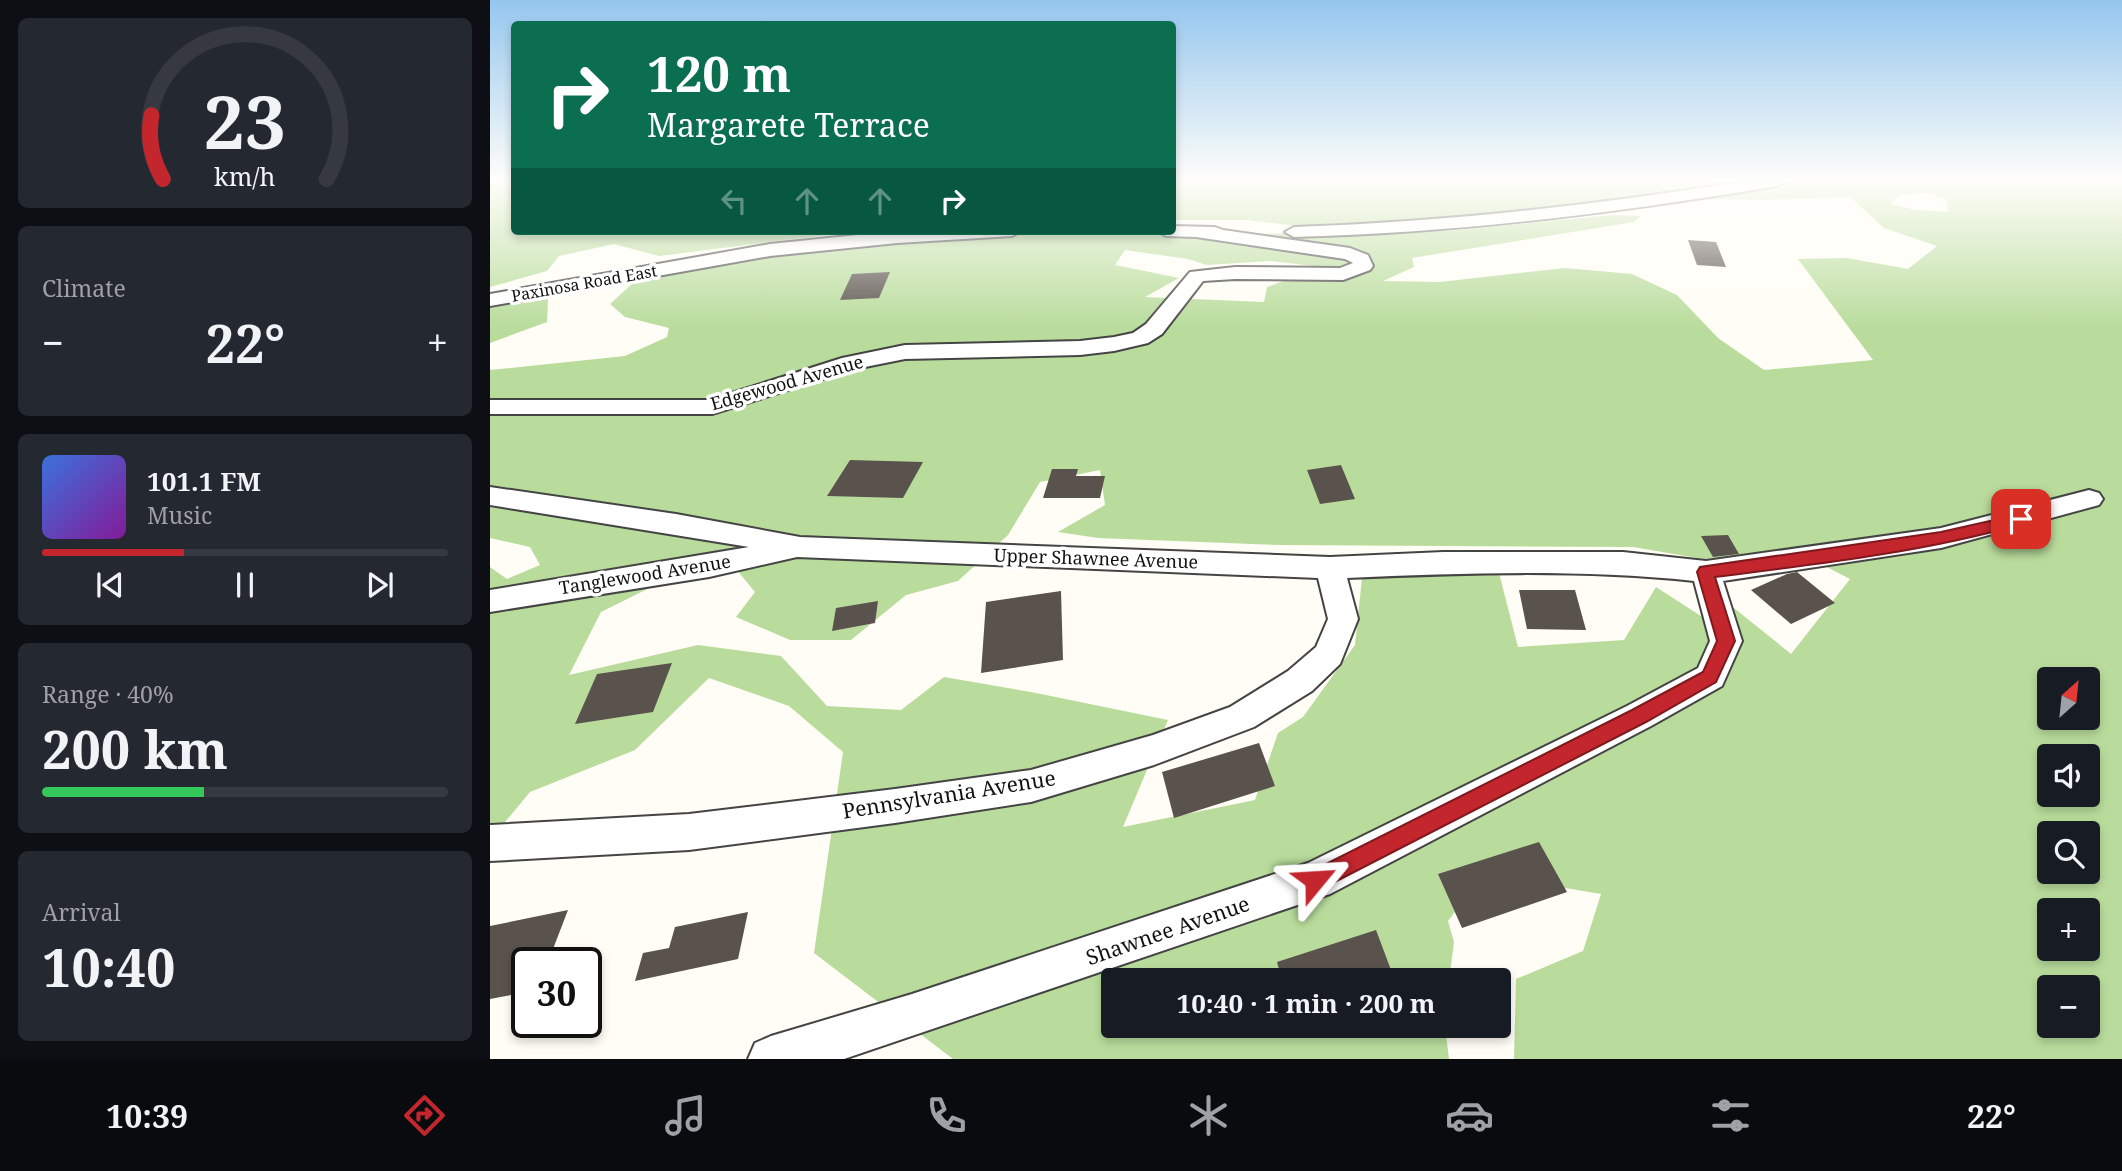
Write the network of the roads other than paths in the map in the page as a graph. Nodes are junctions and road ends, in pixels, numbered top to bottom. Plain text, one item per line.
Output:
1 (1288, 230) edge
2 (1176, 231) edge
3 (1198, 232) junction
4 (936, 235) edge
5 (490, 300) edge
6 (490, 407) edge
7 (490, 496) edge
8 (2089, 499) dead end
9 (800, 547) junction
10 (1330, 568) junction
11 (1706, 572) junction
12 (490, 601) edge
13 (490, 843) edge
14 (771, 1059) edge

1 - 3 street
2 - 3 street
3 - 6 street, Edgewood Avenue
4 - 5 street, Paxinosa Road East
7 - 9 street, Upper Shawnee Avenue
8 - 11 street, Upper Shawnee Avenue
9 - 10 street, Upper Shawnee Avenue
9 - 12 street, Tanglewood Avenue
10 - 11 street, Upper Shawnee Avenue
10 - 13 street, Pennsylvania Avenue
11 - 14 street, Shawnee Avenue

